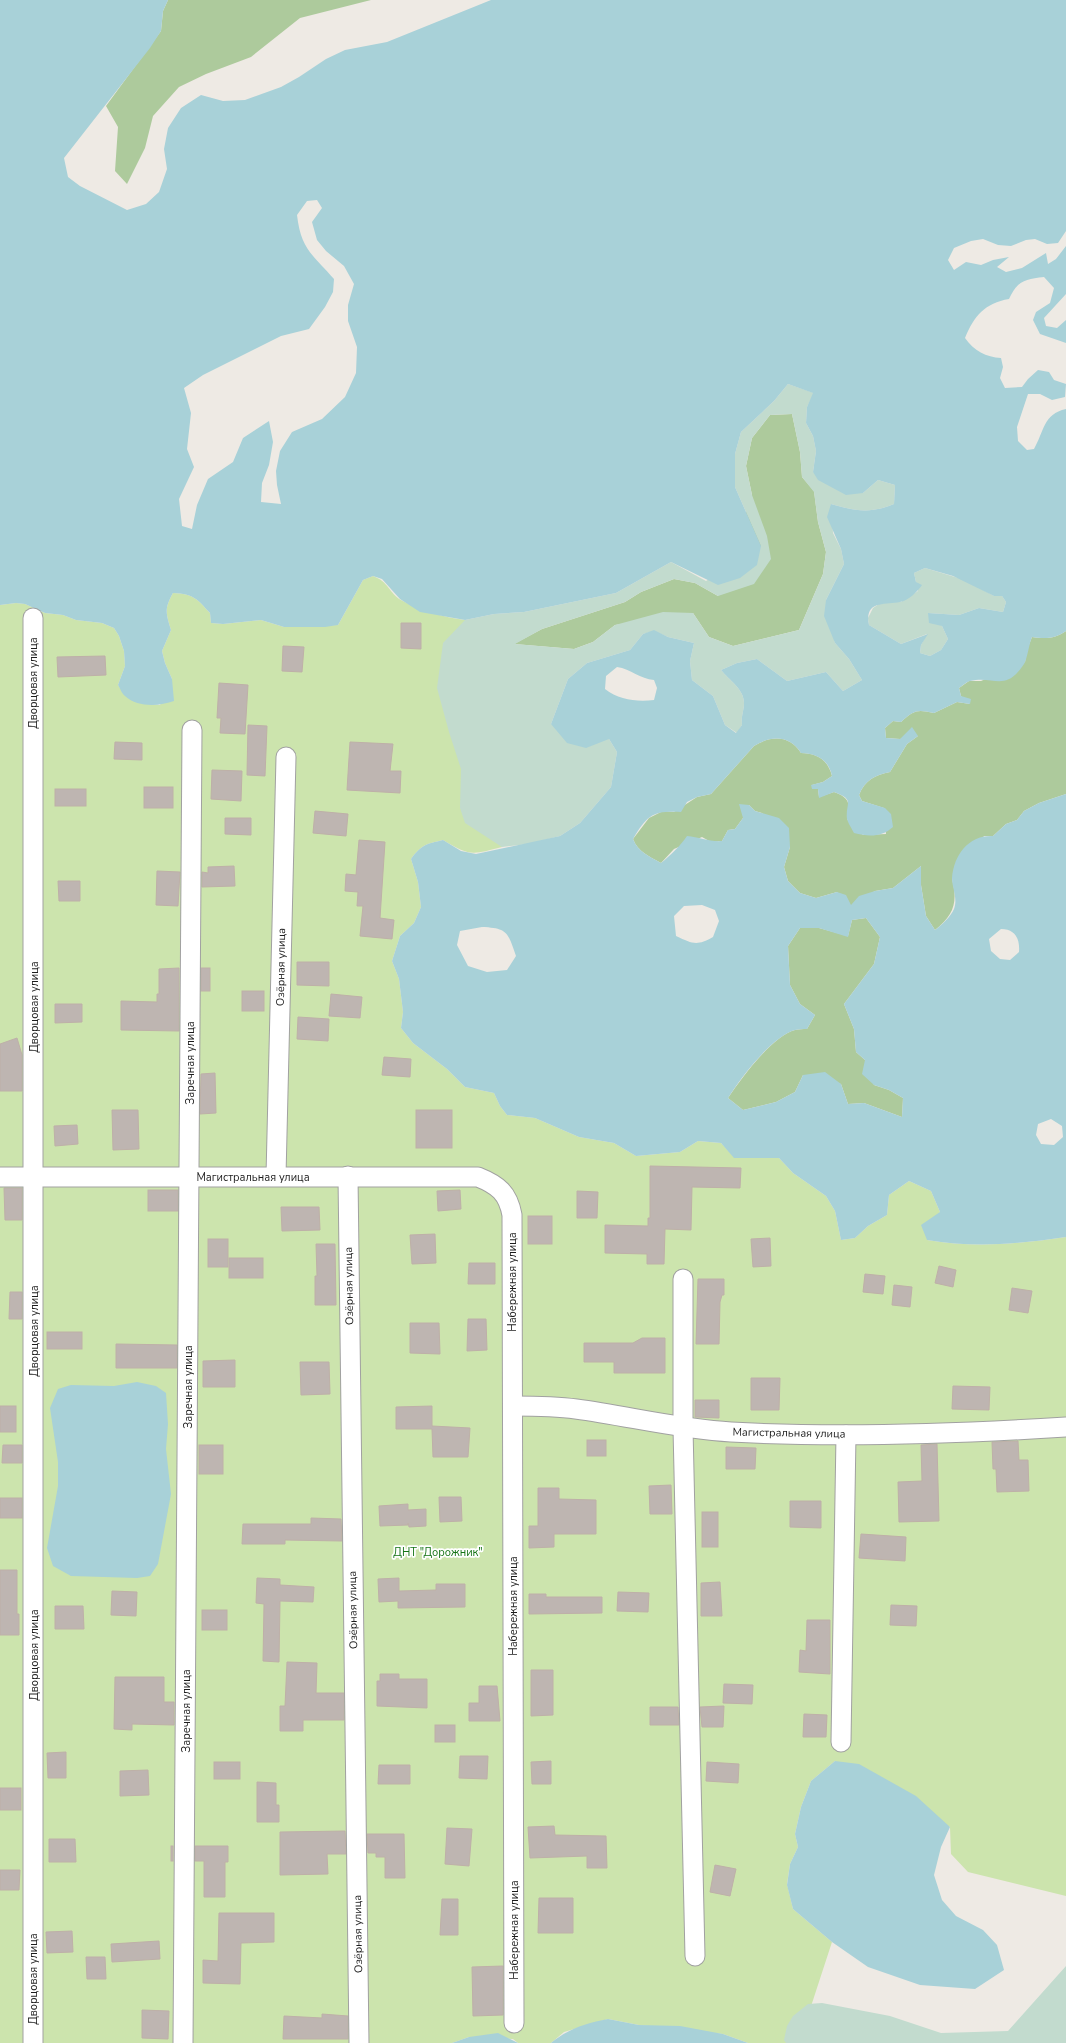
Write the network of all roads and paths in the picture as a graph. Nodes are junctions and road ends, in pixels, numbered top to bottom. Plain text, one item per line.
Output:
1 (33, 618) dead end
2 (192, 730) dead end
3 (286, 757) dead end
4 (276, 1176) junction
5 (348, 1176) junction
6 (0, 1177) edge
7 (34, 1177) junction
8 (189, 1177) junction
9 (503, 1192) joint
10 (683, 1279) dead end
11 (513, 1406) junction
12 (1066, 1427) edge
13 (683, 1428) junction
14 (846, 1435) junction
15 (841, 1742) dead end
16 (695, 1956) dead end
17 (514, 2023) dead end
18 (33, 2043) edge
19 (183, 2043) edge
20 (359, 2043) edge

1 - 7 street, Дворцовая улица
2 - 8 street, Заречная улица
3 - 4 street, Озёрная улица
4 - 5 street, Магистральная улица
4 - 8 street, Магистральная улица
5 - 9 street, Магистральная улица
5 - 20 street, Озёрная улица
6 - 7 street, Магистральная улица
7 - 8 street, Магистральная улица
7 - 18 street, Дворцовая улица
8 - 19 street, Заречная улица
9 - 11 street, Набережная улица
10 - 13 street
11 - 13 street, Магистральная улица
11 - 17 street, Набережная улица
12 - 14 street, Магистральная улица
13 - 14 street, Магистральная улица
13 - 16 street
14 - 15 street

